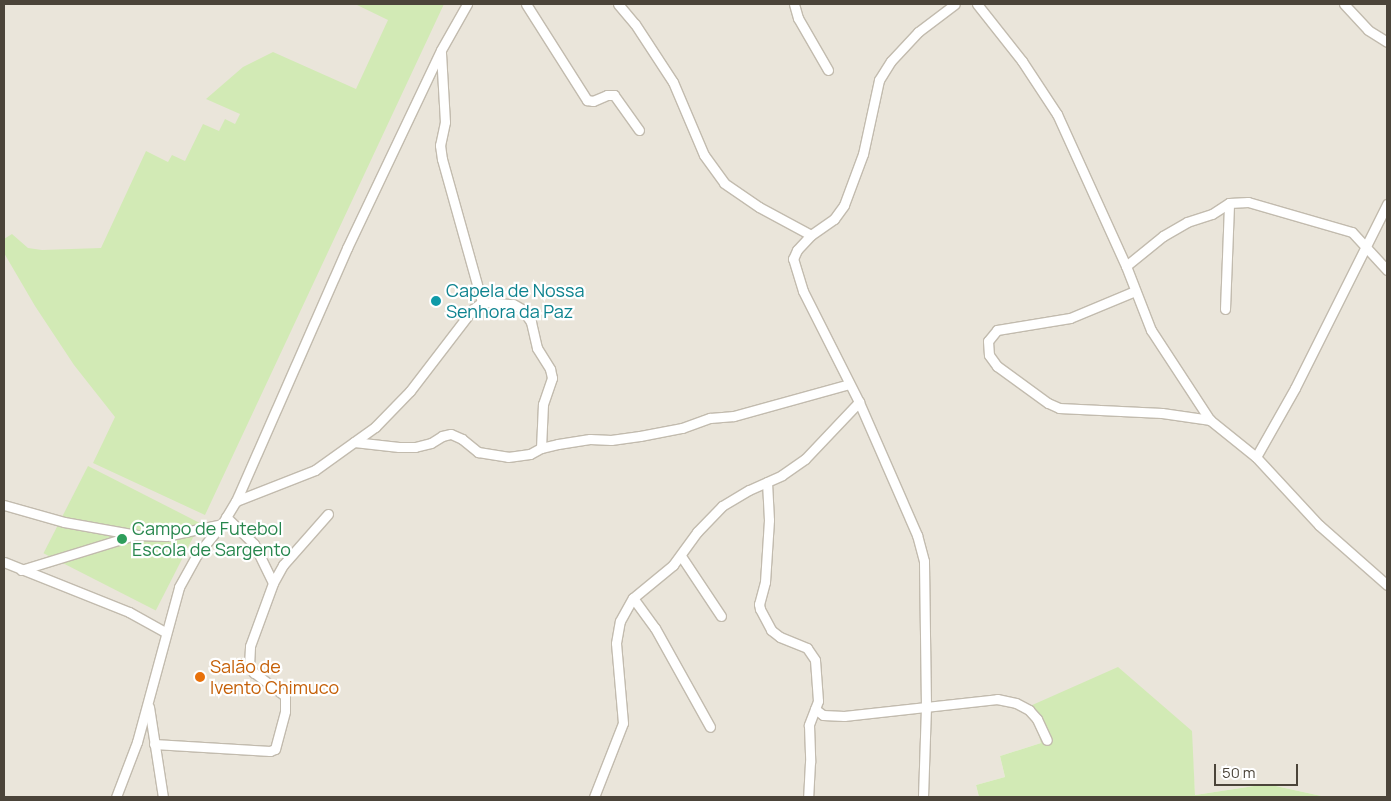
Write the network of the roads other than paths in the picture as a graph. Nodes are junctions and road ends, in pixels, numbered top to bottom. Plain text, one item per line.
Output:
1 (467, 4) edge
2 (526, 4) edge
3 (618, 4) edge
4 (794, 4) edge
5 (955, 4) edge
6 (977, 4) edge
7 (1344, 4) edge
8 (1387, 42) edge
9 (441, 50) junction
10 (828, 70) dead end
11 (639, 130) dead end
12 (1229, 203) junction
13 (1387, 204) edge
14 (811, 235) junction
15 (1366, 245) junction
16 (1126, 266) junction
17 (1387, 270) edge
18 (1136, 290) junction
19 (482, 302) junction
20 (1225, 309) dead end
21 (849, 384) junction
22 (859, 402) junction
23 (1210, 420) junction
24 (354, 442) junction
25 (541, 448) junction
26 (1256, 457) junction
27 (767, 482) junction
28 (236, 501) junction
29 (4, 505) edge
30 (328, 514) dead end
31 (224, 521) junction
32 (137, 534) junction
33 (681, 556) junction
34 (4, 562) edge
35 (21, 570) junction
36 (273, 583) junction
37 (1387, 584) edge
38 (633, 598) junction
39 (721, 616) dead end
40 (165, 632) junction
41 (148, 702) junction
42 (926, 706) junction
43 (816, 709) junction
44 (710, 727) dead end
45 (1047, 740) dead end
46 (154, 744) junction
47 (116, 797) edge
48 (163, 797) edge
49 (594, 797) edge
50 (808, 797) edge
51 (923, 797) edge

1 - 9 street
2 - 11 street
3 - 14 street
4 - 10 street
5 - 14 street
6 - 16 street
7 - 8 street
9 - 19 street
9 - 28 street
12 - 15 street
12 - 16 street
12 - 20 street
13 - 15 street
14 - 21 street
15 - 17 street
15 - 26 street
16 - 18 street
18 - 23 street
18 - 23 street
19 - 24 street
19 - 25 street
21 - 22 street
21 - 25 street
22 - 27 street
22 - 42 street
23 - 26 street
24 - 25 street
24 - 28 street
26 - 37 street
27 - 33 street
27 - 43 street
28 - 31 street
29 - 32 street
30 - 36 street
31 - 32 street
31 - 36 street
31 - 40 street
32 - 35 street
33 - 38 street
33 - 39 street
34 - 35 street
35 - 40 street
36 - 46 street
38 - 44 street
38 - 49 street
40 - 41 street
41 - 46 street
41 - 47 street
42 - 43 street
42 - 45 street
42 - 51 street
43 - 50 street
46 - 48 street

